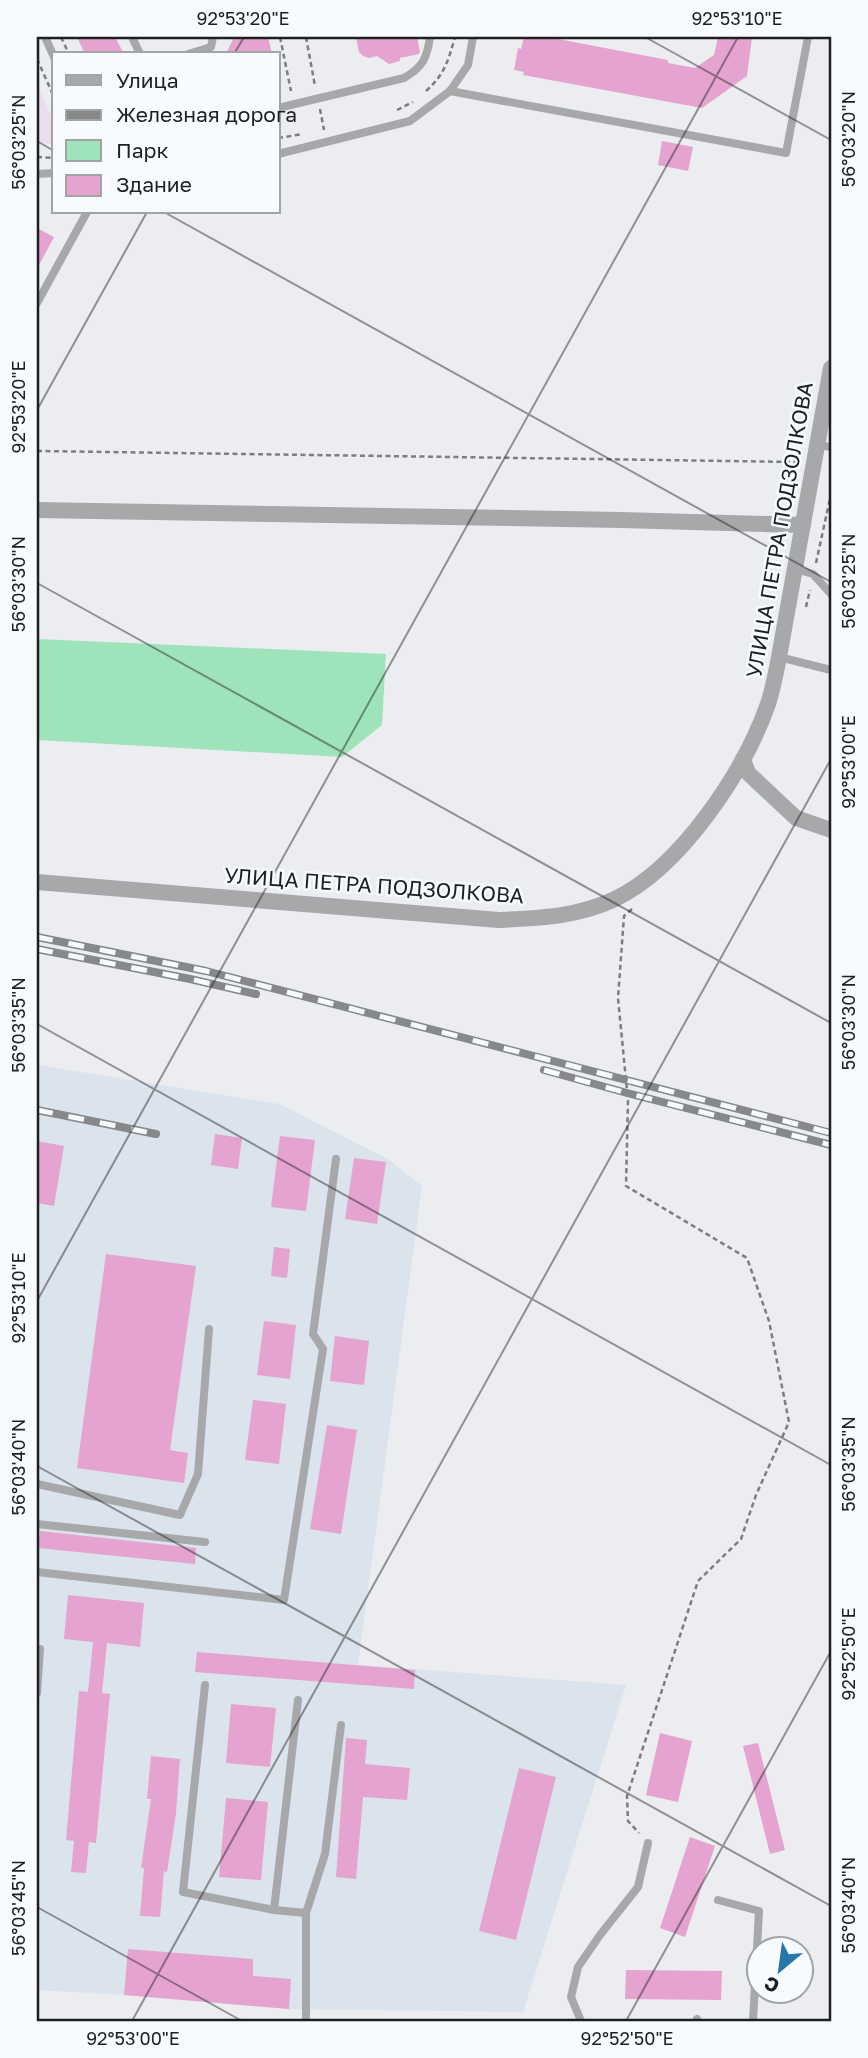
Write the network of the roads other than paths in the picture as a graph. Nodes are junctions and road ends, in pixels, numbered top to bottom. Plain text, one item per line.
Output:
1 (214, 37) edge
2 (430, 37) edge
3 (473, 37) edge
4 (808, 37) edge
5 (195, 52) edge
6 (450, 91) junction
7 (280, 108) edge
8 (280, 154) edge
9 (86, 214) edge
10 (37, 303) edge
11 (831, 368) edge
12 (824, 446) edge
13 (37, 510) edge
14 (803, 525) junction
15 (795, 569) junction
16 (831, 594) edge
17 (779, 657) junction
18 (831, 670) edge
19 (743, 759) junction
20 (831, 830) edge
21 (37, 882) edge
22 (335, 1159) dead end
23 (209, 1329) dead end
24 (37, 1484) edge
25 (37, 1524) edge
26 (205, 1542) dead end
27 (37, 1572) edge
28 (37, 1649) edge
29 (205, 1685) dead end
30 (37, 1693) edge
31 (298, 1700) dead end
32 (341, 1725) dead end
33 (648, 1843) road end
34 (718, 1900) dead end
35 (274, 1910) junction
36 (306, 1913) junction
37 (306, 2021) edge
38 (581, 2021) edge
39 (753, 2021) edge

1 - 5 lane
2 - 7 lane
3 - 6 lane
4 - 6 lane
6 - 8 lane
9 - 10 lane
11 - 12 street, УЛИЦА ПЕТРА ПОДЗОЛКОВА
12 - 14 street, УЛИЦА ПЕТРА ПОДЗОЛКОВА
13 - 14 street
14 - 15 street, УЛИЦА ПЕТРА ПОДЗОЛКОВА
15 - 16 lane
15 - 17 street, УЛИЦА ПЕТРА ПОДЗОЛКОВА
17 - 18 lane
17 - 19 street, УЛИЦА ПЕТРА ПОДЗОЛКОВА
19 - 20 street
19 - 21 street, УЛИЦА ПЕТРА ПОДЗОЛКОВА
22 - 27 lane
23 - 24 lane
25 - 26 lane
28 - 30 lane
29 - 35 lane
31 - 35 lane
32 - 36 lane
33 - 38 lane
34 - 39 lane
35 - 36 lane
36 - 37 lane

